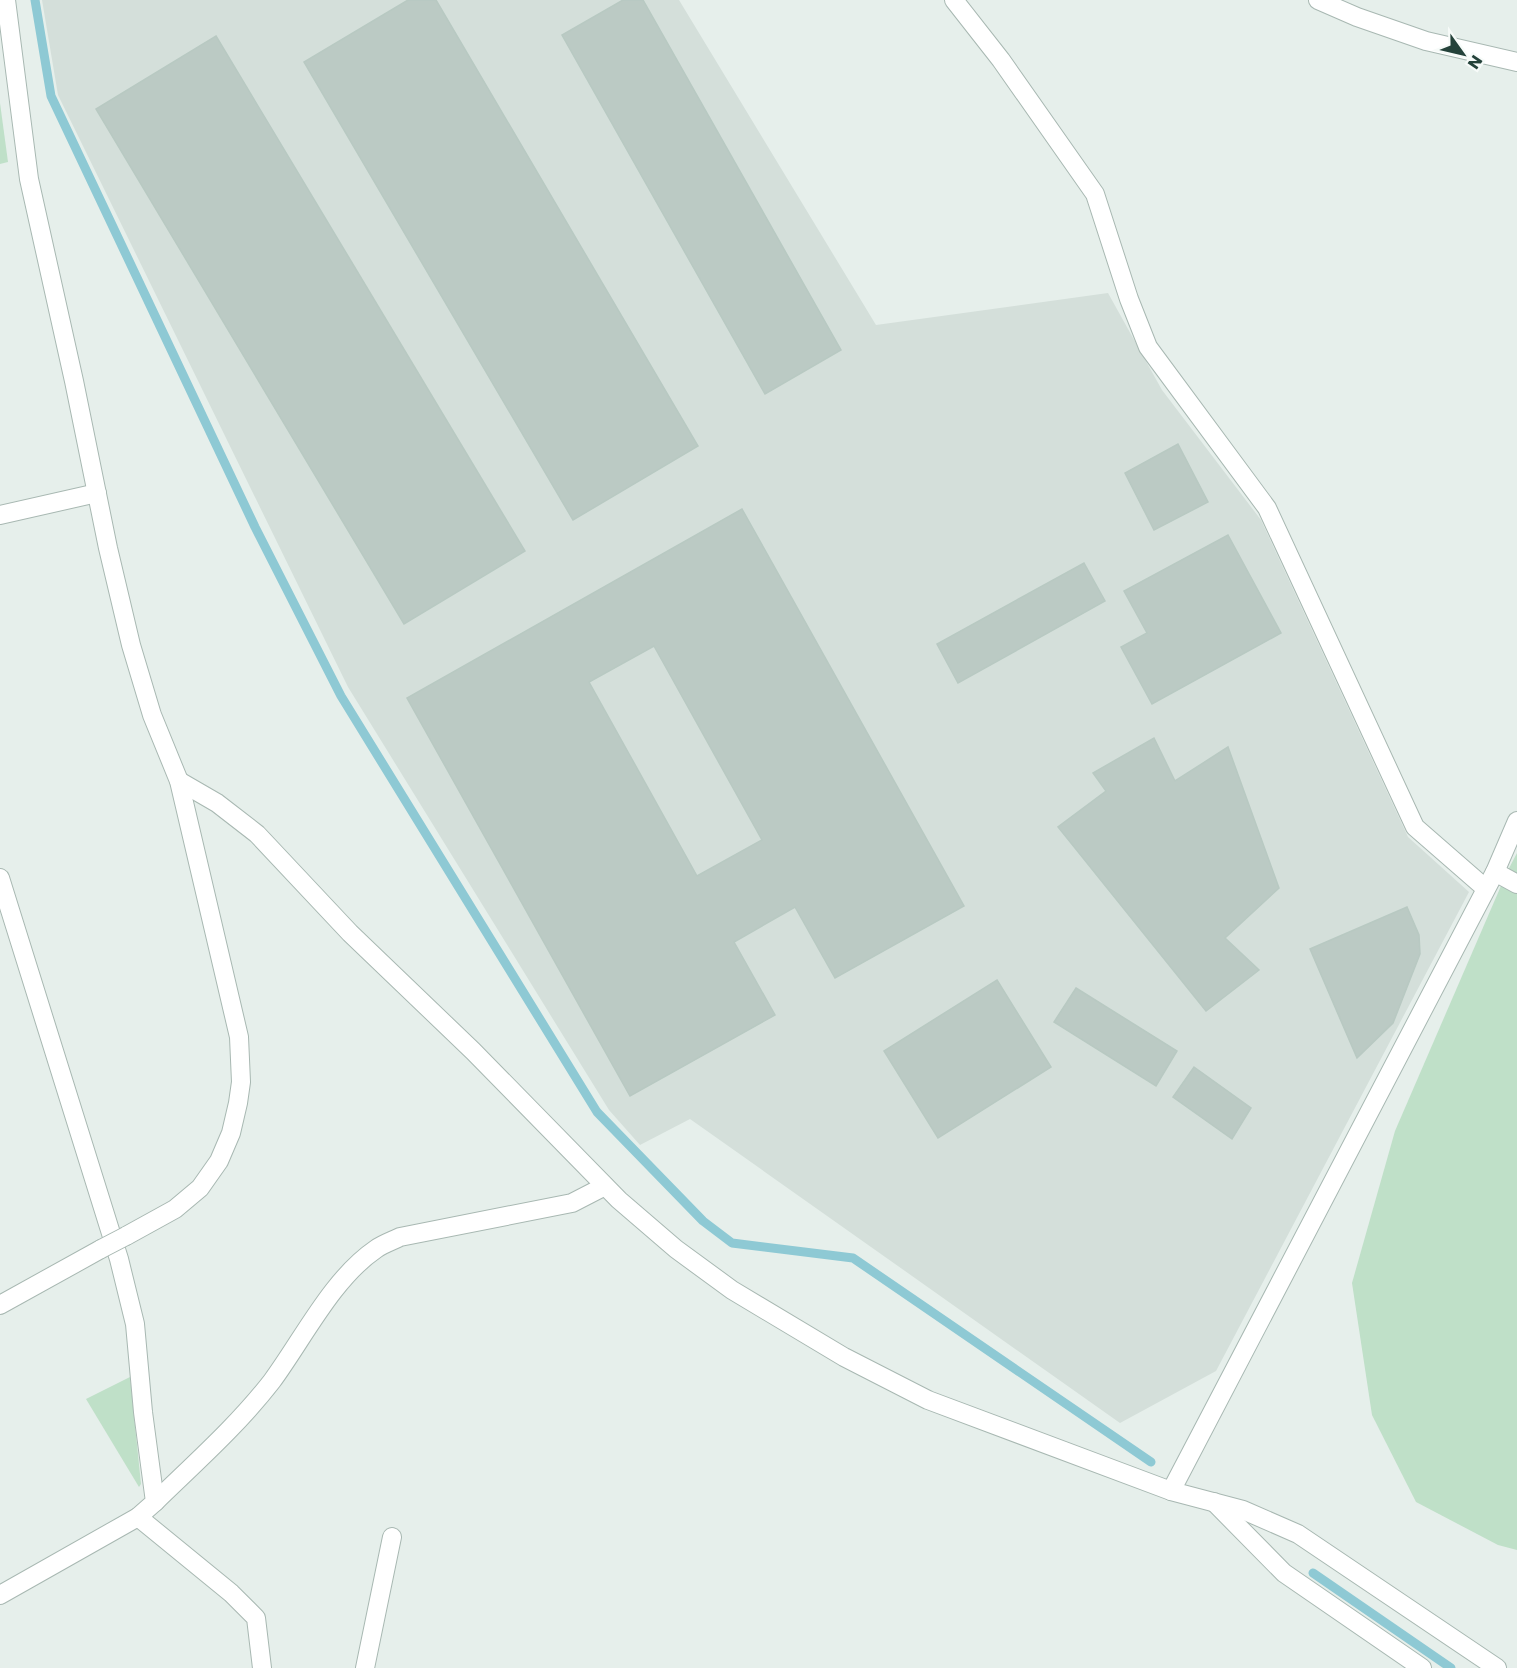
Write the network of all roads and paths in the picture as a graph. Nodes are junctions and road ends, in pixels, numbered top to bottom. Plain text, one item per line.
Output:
1 (6, 0) edge
2 (954, 0) edge
3 (1318, 0) edge
4 (1517, 62) edge
5 (97, 493) junction
6 (0, 515) edge
7 (179, 781) junction
8 (1517, 821) edge
9 (0, 878) edge
10 (1490, 880) junction
11 (1517, 884) edge
12 (605, 1186) junction
13 (0, 1305) edge
14 (1171, 1491) junction
15 (1214, 1502) junction
16 (155, 1503) junction
17 (138, 1517) junction
18 (392, 1536) dead end
19 (0, 1595) edge
20 (262, 1668) edge
21 (365, 1668) edge
22 (1422, 1668) edge
23 (1497, 1668) edge

1 - 5 street
2 - 10 street
3 - 4 street
5 - 6 street
5 - 7 street
7 - 12 street
7 - 13 street, bridge
8 - 10 street
9 - 16 street
10 - 11 street
10 - 14 street
12 - 14 street
12 - 16 street
14 - 15 street
15 - 22 street
15 - 23 street
16 - 17 street
17 - 19 street
17 - 20 street
18 - 21 street

